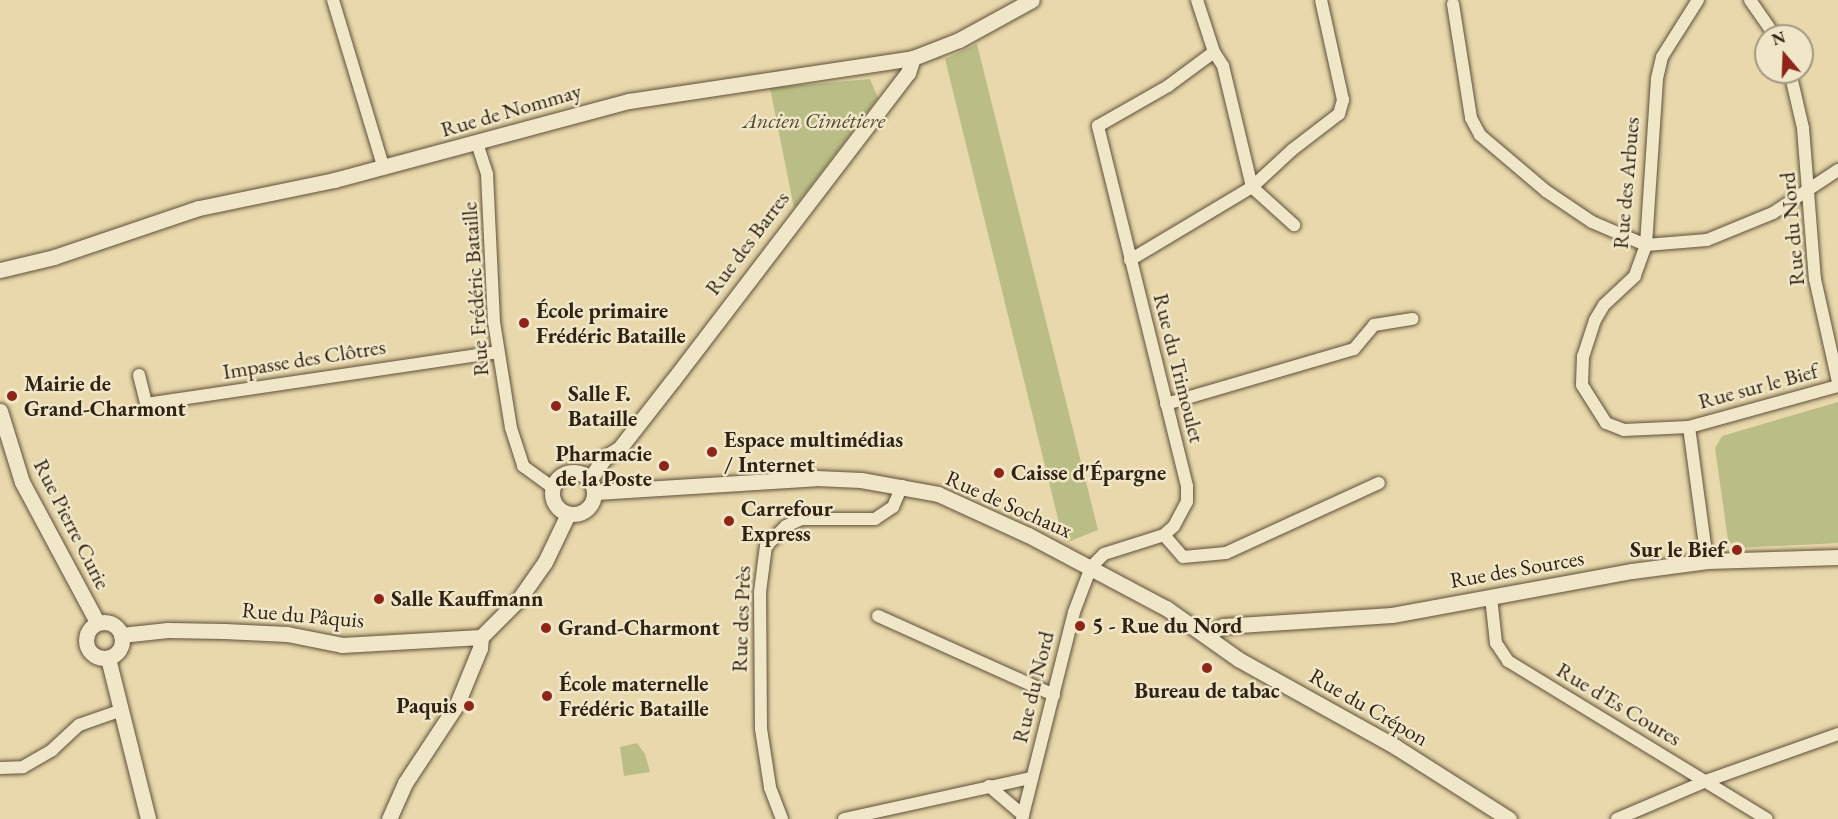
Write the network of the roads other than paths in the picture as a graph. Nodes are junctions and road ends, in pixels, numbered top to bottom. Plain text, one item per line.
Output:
1 (333, 0) edge
2 (1032, 0) edge
3 (1197, 0) edge
4 (1321, 0) edge
5 (1698, 0) edge
6 (1750, 0) edge
7 (1453, 4) dead end
8 (1767, 24) edge
9 (1214, 52) junction
10 (913, 58) junction
11 (1793, 84) edge
12 (477, 143) junction
13 (383, 166) junction
14 (1838, 170) edge
15 (1252, 187) junction
16 (1810, 189) junction
17 (1294, 225) dead end
18 (1646, 245) junction
19 (1130, 260) junction
20 (0, 270) edge
21 (1413, 319) dead end
22 (498, 352) junction
23 (140, 375) dead end
24 (1838, 382) edge
25 (1838, 386) edge
26 (1166, 404) junction
27 (0, 411) edge
28 (1689, 427) junction
29 (1379, 483) dead end
30 (593, 486) junction
31 (902, 486) junction
32 (552, 487) junction
33 (568, 514) junction
34 (1164, 535) junction
35 (1838, 556) edge
36 (1707, 561) junction
37 (1091, 567) junction
38 (1491, 597) junction
39 (878, 616) dead end
40 (97, 622) junction
41 (1206, 634) junction
42 (121, 635) junction
43 (481, 637) junction
44 (108, 658) junction
45 (1054, 695) junction
46 (120, 711) junction
47 (1838, 734) edge
48 (0, 768) edge
49 (1031, 778) junction
50 (1706, 781) junction
51 (989, 786) junction
52 (1023, 817) edge
53 (148, 819) edge
54 (389, 819) edge
55 (782, 819) edge
56 (844, 819) edge
57 (1509, 819) edge
58 (1617, 819) edge
59 (1767, 819) edge

1 - 13 street
2 - 10 street, Rue de Nommay
3 - 9 street
4 - 15 street
5 - 18 street, Rue des Arbues
6 - 8 street
7 - 18 street
9 - 15 street
9 - 19 street, Rue du Trimoulet
10 - 12 street, Rue de Nommay
10 - 30 street, Rue des Barres
11 - 16 street, Rue du Nord
12 - 13 street, Rue de Nommay
12 - 22 street, Rue Frédéric Bataille
13 - 20 street, Rue de Nommay
14 - 16 street
15 - 17 street
15 - 19 street
16 - 18 street
16 - 24 street, Rue du Nord
18 - 28 street, Rue des Arbues
19 - 26 street, Rue du Trimoulet
21 - 26 street
22 - 23 street, Impasse des Clôtres
22 - 32 street, Rue Frédéric Bataille
25 - 28 street, Rue sur le Bief
26 - 34 street, Rue du Trimoulet
27 - 40 street, Rue Pierre Curie
28 - 36 street
29 - 34 street
30 - 31 street, Rue de Sochaux
30 - 32 street
30 - 33 street
31 - 37 street, Rue de Sochaux
31 - 55 street, Rue des Près
32 - 33 street
33 - 43 street
34 - 37 street
35 - 36 street, Rue des Sources
36 - 38 street, Rue des Sources
37 - 41 street, Rue de Sochaux
37 - 45 street, Rue du Nord
38 - 41 street, Rue des Sources
38 - 50 street, Rue d'Es Coures
39 - 45 street
40 - 42 street
40 - 44 street
41 - 57 street, Rue du Crépon
42 - 43 street, Rue du Pâquis
42 - 44 street
43 - 54 street
44 - 46 street
45 - 49 street, Rue du Nord
46 - 48 street
46 - 53 street
47 - 50 street
49 - 51 street
49 - 52 street, Rue du Nord
50 - 58 street
50 - 59 street, Rue d'Es Coures
51 - 52 street
51 - 56 street

